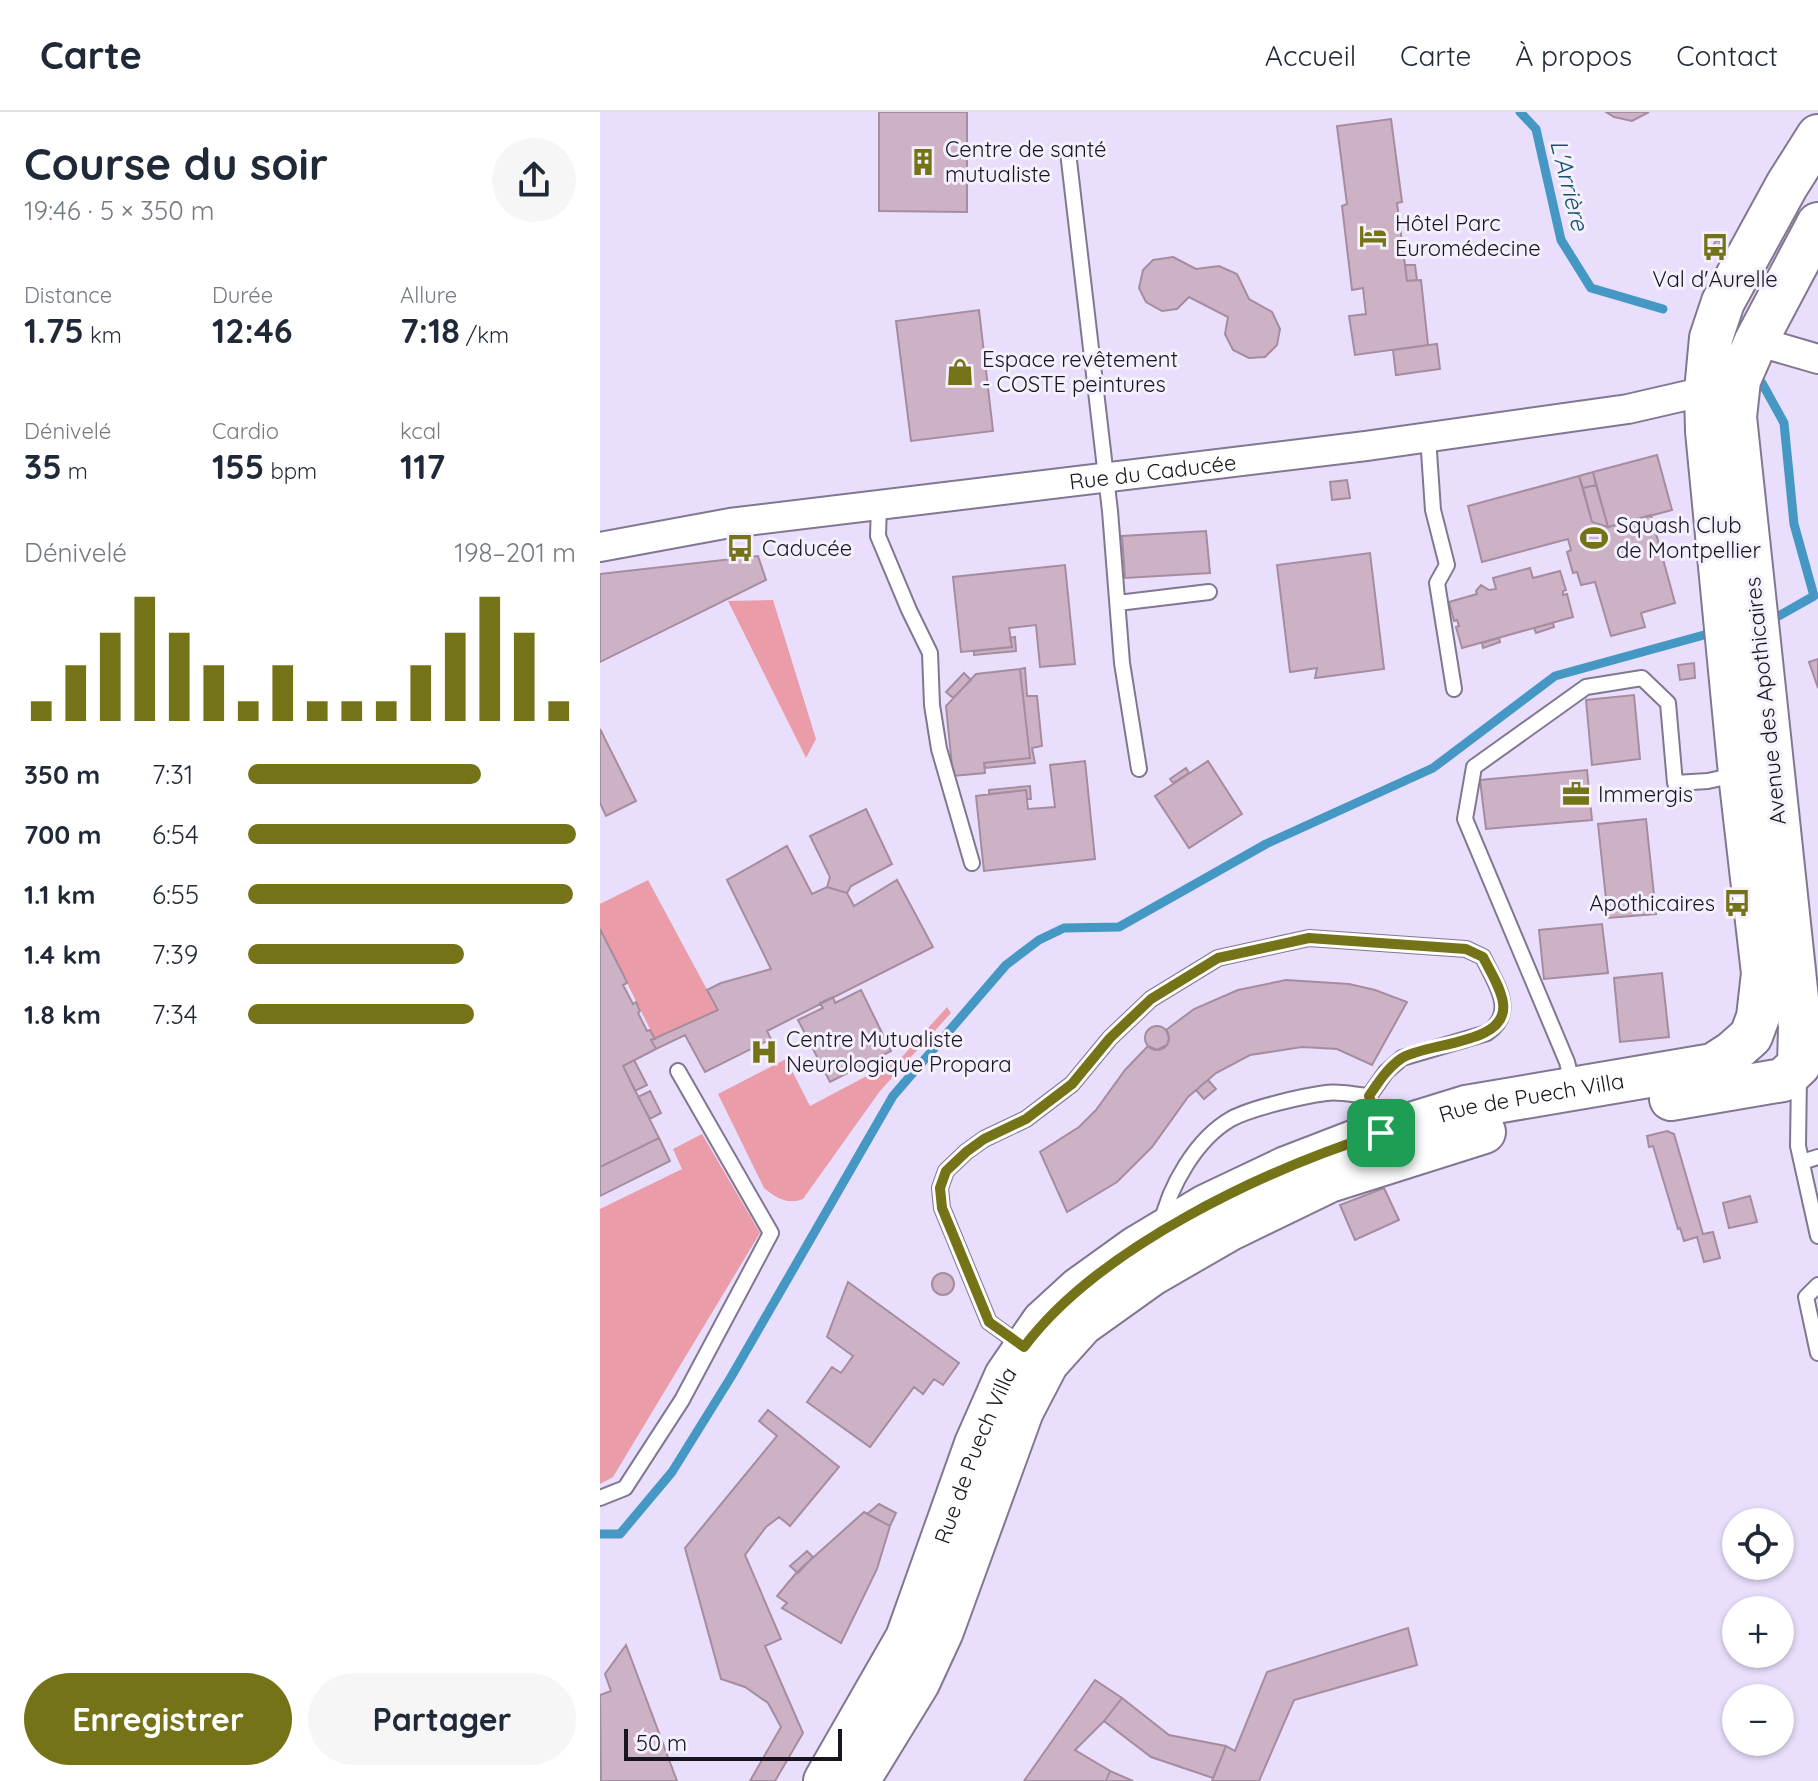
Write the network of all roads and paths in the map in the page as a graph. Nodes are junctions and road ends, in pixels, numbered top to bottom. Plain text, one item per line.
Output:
1 (1818, 136) edge
2 (1068, 152) dead end
3 (1818, 224) edge
4 (1756, 341) junction
5 (1818, 359) edge
6 (1706, 391) junction
7 (1428, 437) junction
8 (1106, 477) junction
9 (879, 505) junction
10 (600, 547) edge
11 (1209, 592) dead end
12 (1118, 603) junction
13 (1454, 689) dead end
14 (1139, 769) dead end
15 (1740, 774) junction
16 (972, 863) dead end
17 (1751, 1036) junction
18 (1809, 1066) edge
19 (678, 1071) dead end
20 (1573, 1087) junction
21 (1375, 1115) junction
22 (1818, 1157) edge
23 (1802, 1162) junction
24 (1159, 1235) junction
25 (1818, 1236) edge
26 (1818, 1285) edge
27 (1024, 1347) junction
28 (1818, 1353) edge
29 (600, 1498) edge
30 (825, 1781) edge
31 (858, 1781) edge

1 - 6 main road, Avenue des Apothicaires
2 - 8 lane
3 - 4 main road, Avenue des Apothicaires
4 - 5 street
4 - 6 main road, Avenue des Apothicaires
4 - 18 main road, Avenue des Apothicaires
6 - 7 street, Rue du Caducée
6 - 15 main road, Avenue des Apothicaires
7 - 8 street, Rue du Caducée
7 - 13 lane
8 - 9 street, Rue du Caducée
8 - 12 lane
9 - 10 street, Rue du Caducée
9 - 16 lane
11 - 12 lane
12 - 14 lane
15 - 17 main road, Avenue des Apothicaires
15 - 20 lane
17 - 18 street
17 - 20 main road, Rue de Puech Villa
18 - 23 lane
18 - 31 main road, Rue de Puech Villa
19 - 29 lane
20 - 21 main road, Rue de Puech Villa
21 - 24 main road, Rue de Puech Villa
21 - 24 lane
21 - 27 lane
22 - 23 lane
23 - 25 lane
24 - 27 main road, Rue de Puech Villa
26 - 28 lane
27 - 30 main road, Rue de Puech Villa

